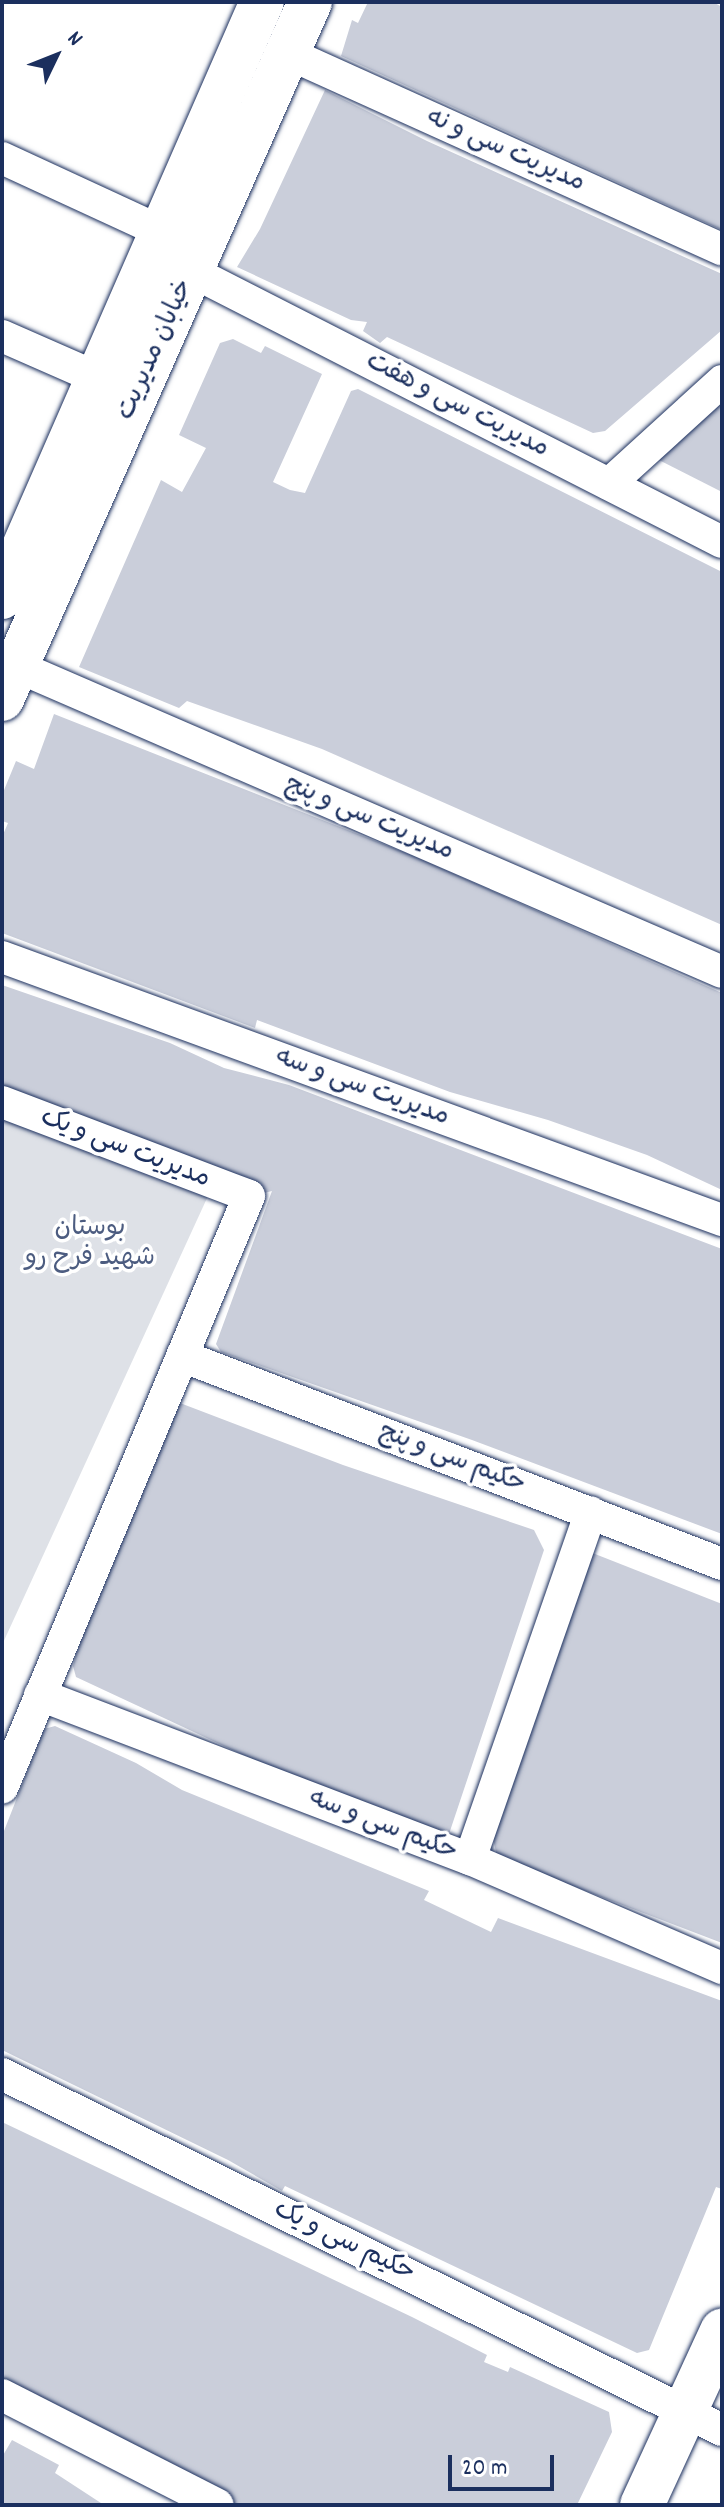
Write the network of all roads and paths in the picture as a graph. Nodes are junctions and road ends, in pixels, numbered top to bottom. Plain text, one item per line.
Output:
1 (310, 2) edge
2 (252, 6) edge
3 (287, 53) junction
4 (2, 158) edge
5 (162, 232) junction
6 (722, 249) edge
7 (191, 271) junction
8 (2, 336) edge
9 (100, 379) junction
10 (722, 381) edge
11 (609, 484) junction
12 (722, 542) edge
13 (2, 597) edge
14 (9, 682) edge
15 (2, 957) edge
16 (722, 972) edge
17 (2, 1102) edge
18 (722, 1220) edge
19 (182, 1356) junction
20 (591, 1512) junction
21 (722, 1564) edge
22 (40, 1695) junction
23 (2, 1788) edge
24 (470, 1859) junction
25 (722, 1968) edge
26 (2, 2074) edge
27 (722, 2331) edge
28 (6, 2406) edge
29 (704, 2420) edge
30 (218, 2505) edge
31 (642, 2505) edge

1 - 3 main road, خیابان مدیریت
2 - 5 main road, خیابان مدیریت
3 - 6 street, مدیریت سی و نه
3 - 7 main road, خیابان مدیریت
4 - 5 street
5 - 9 main road, خیابان مدیریت
7 - 11 street, مدیریت سی و هفت
7 - 14 main road, خیابان مدیریت
8 - 9 street
9 - 13 main road, خیابان مدیریت
10 - 11 street
11 - 12 street, مدیریت سی و هفت
14 - 16 street, مدیریت سی و پنج
15 - 18 street, مدیریت سی و سه
17 - 19 street, مدیریت سی و یک
19 - 20 street, حکیم سی و پنج
19 - 22 street
20 - 21 street, حکیم سی و پنج
20 - 24 street
22 - 23 street
22 - 24 street, حکیم سی و سه
24 - 25 street, حکیم سی و سه
26 - 29 street, حکیم سی و یک
27 - 29 main road
28 - 30 street
29 - 31 main road

